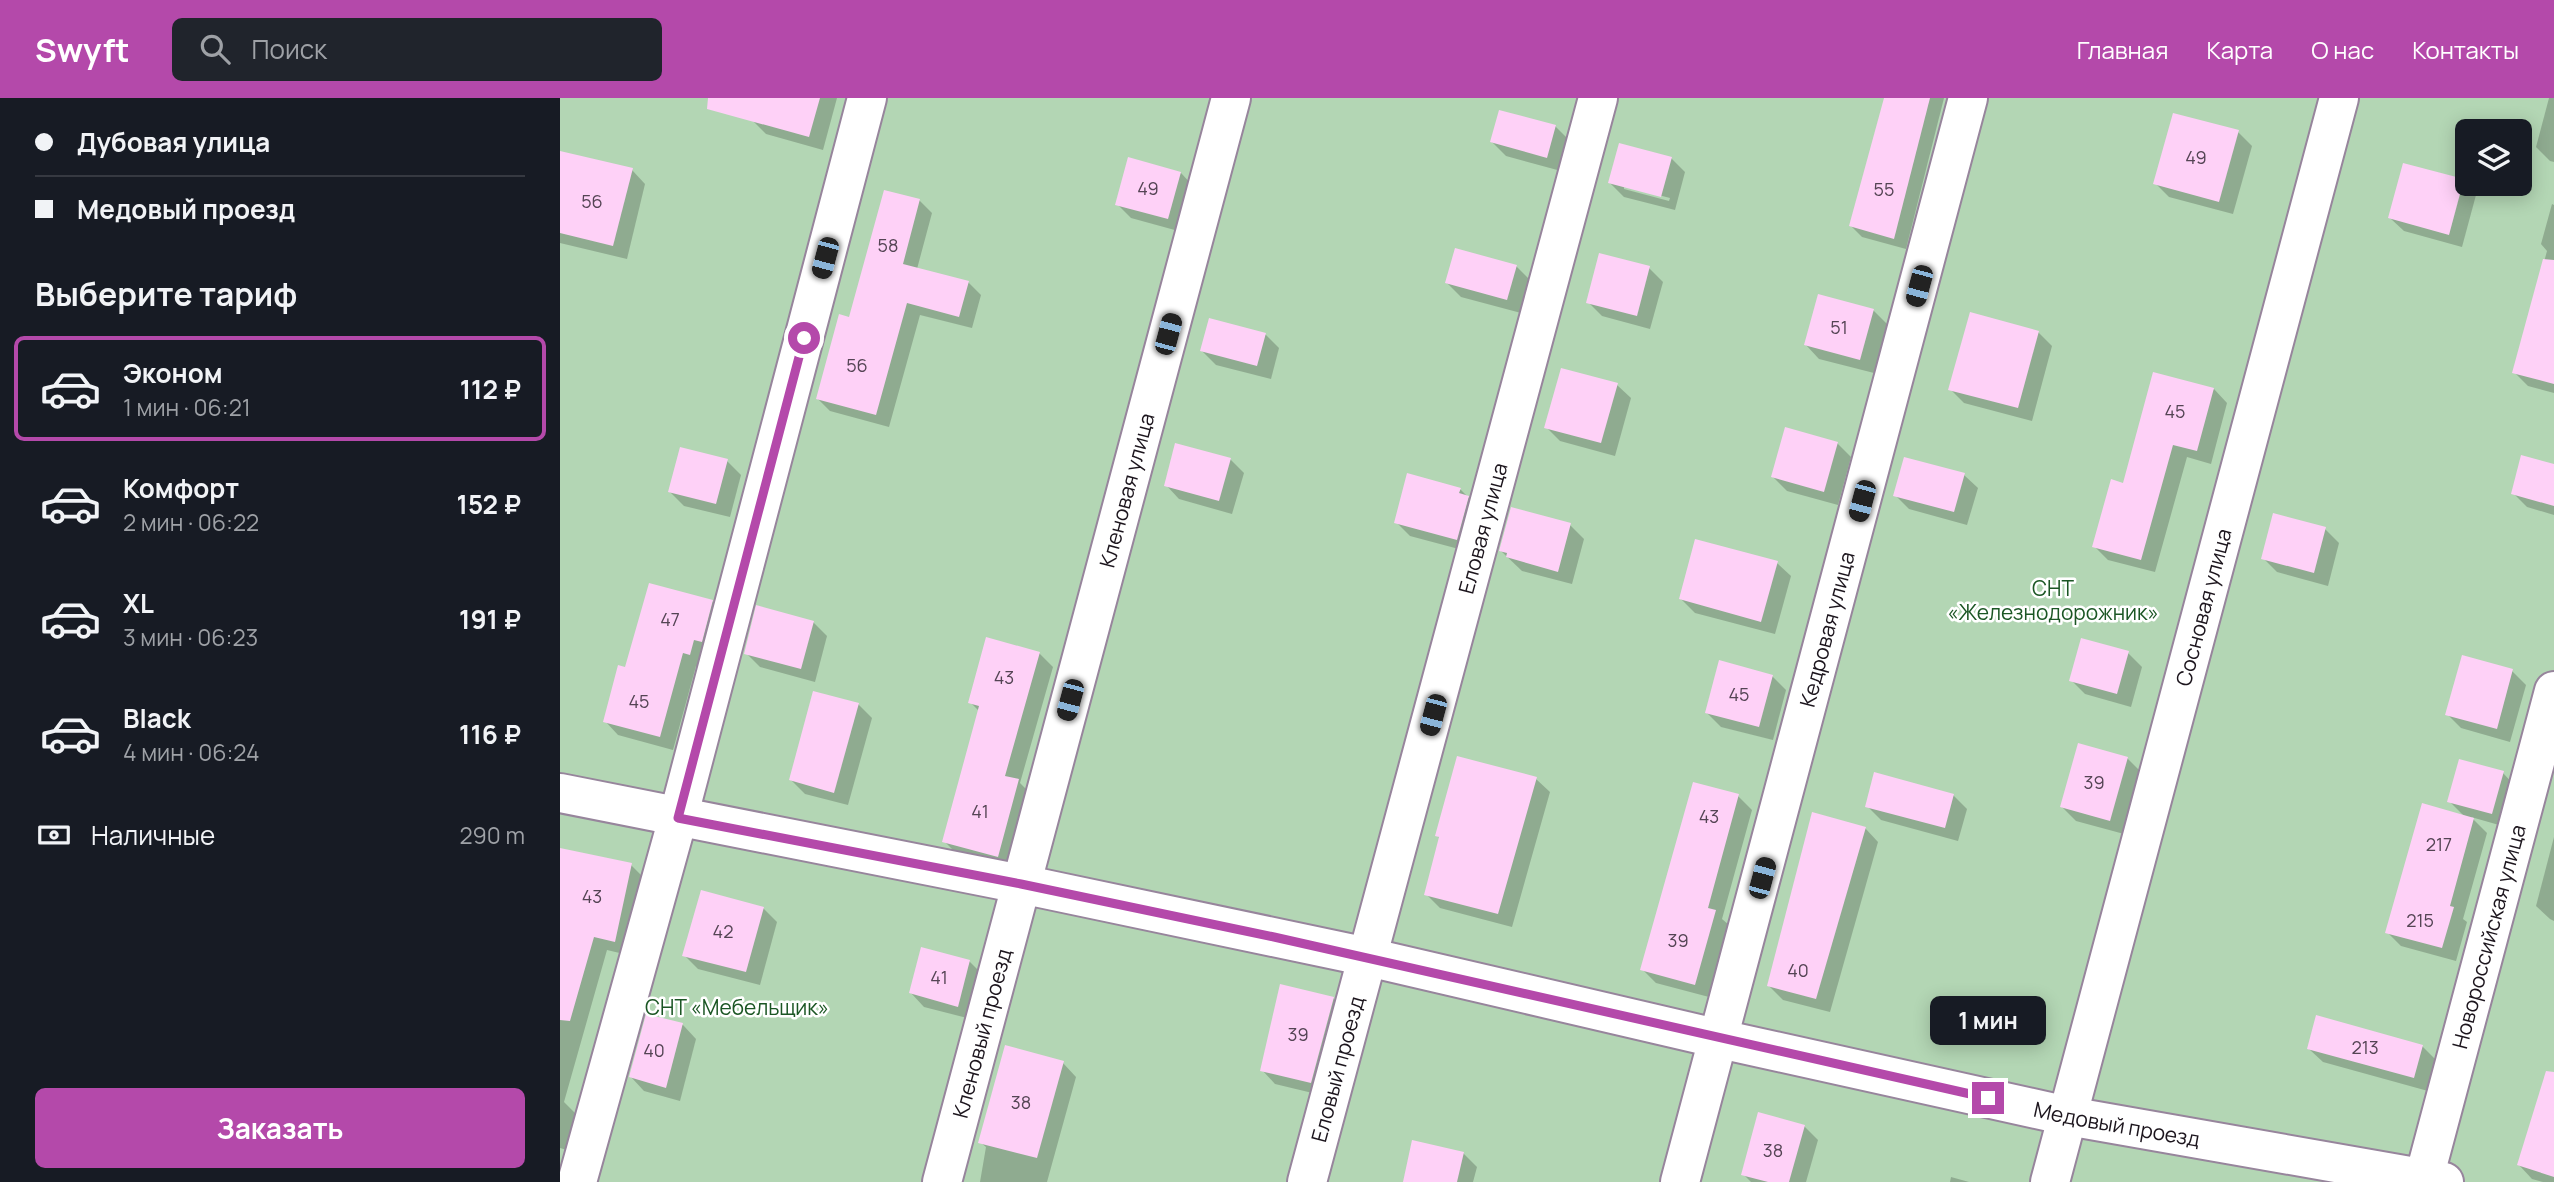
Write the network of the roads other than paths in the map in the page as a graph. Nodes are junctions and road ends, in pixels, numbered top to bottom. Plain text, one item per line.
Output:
1 (867, 98) edge
2 (1231, 98) edge
3 (1598, 98) edge
4 (1968, 98) edge
5 (2339, 98) edge
6 (2554, 691) edge
7 (560, 793) edge
8 (678, 818) junction
9 (1021, 884) junction
10 (1368, 957) junction
11 (1720, 1039) junction
12 (2068, 1116) junction
13 (2430, 1181) edge
14 (577, 1182) edge
15 (942, 1182) edge
16 (1307, 1182) edge
17 (1681, 1182) edge
18 (2050, 1182) edge

1 - 8 street
2 - 9 street, Кленовая улица
3 - 10 street, Еловая улица
4 - 11 street, Кедровая улица
5 - 12 street, Сосновая улица
6 - 13 street, Новороссийская улица
7 - 8 street, Медовый проезд
8 - 9 street, Медовый проезд
8 - 14 street
9 - 10 street, Медовый проезд
9 - 15 street, Кленовый проезд
10 - 11 street, Медовый проезд
10 - 16 street, Еловый проезд
11 - 12 street, Медовый проезд
11 - 17 street, Кедровая улица
12 - 13 street, Медовый проезд
12 - 18 street, Сосновая улица

